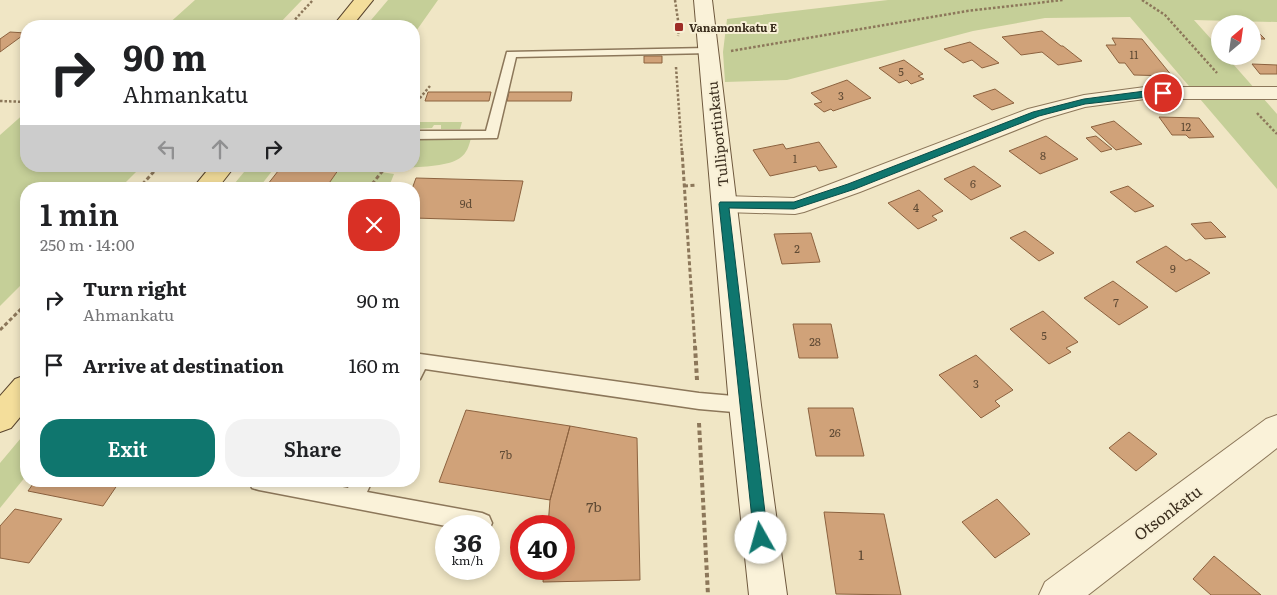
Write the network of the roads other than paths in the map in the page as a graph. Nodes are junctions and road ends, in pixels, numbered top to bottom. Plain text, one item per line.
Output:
1 (364, 0) edge
2 (703, 0) edge
3 (347, 20) edge
4 (715, 52) junction
5 (1277, 93) edge
6 (420, 135) edge
7 (219, 172) edge
8 (210, 182) edge
9 (724, 204) junction
10 (420, 362) edge
11 (20, 395) edge
12 (745, 405) junction
13 (0, 418) edge
14 (1277, 429) edge
15 (324, 487) edge
16 (357, 490) edge
17 (452, 515) edge
18 (768, 595) edge
19 (1058, 595) edge

1 - 3 main road
2 - 4 street, Tulliportinkatu
4 - 6 lane
4 - 9 street, Tulliportinkatu
5 - 9 street
7 - 8 main road
9 - 12 street, Tulliportinkatu
10 - 12 lane
11 - 13 main road
12 - 18 street, Tulliportinkatu
14 - 19 street, Otsonkatu
15 - 16 lane
16 - 17 lane

